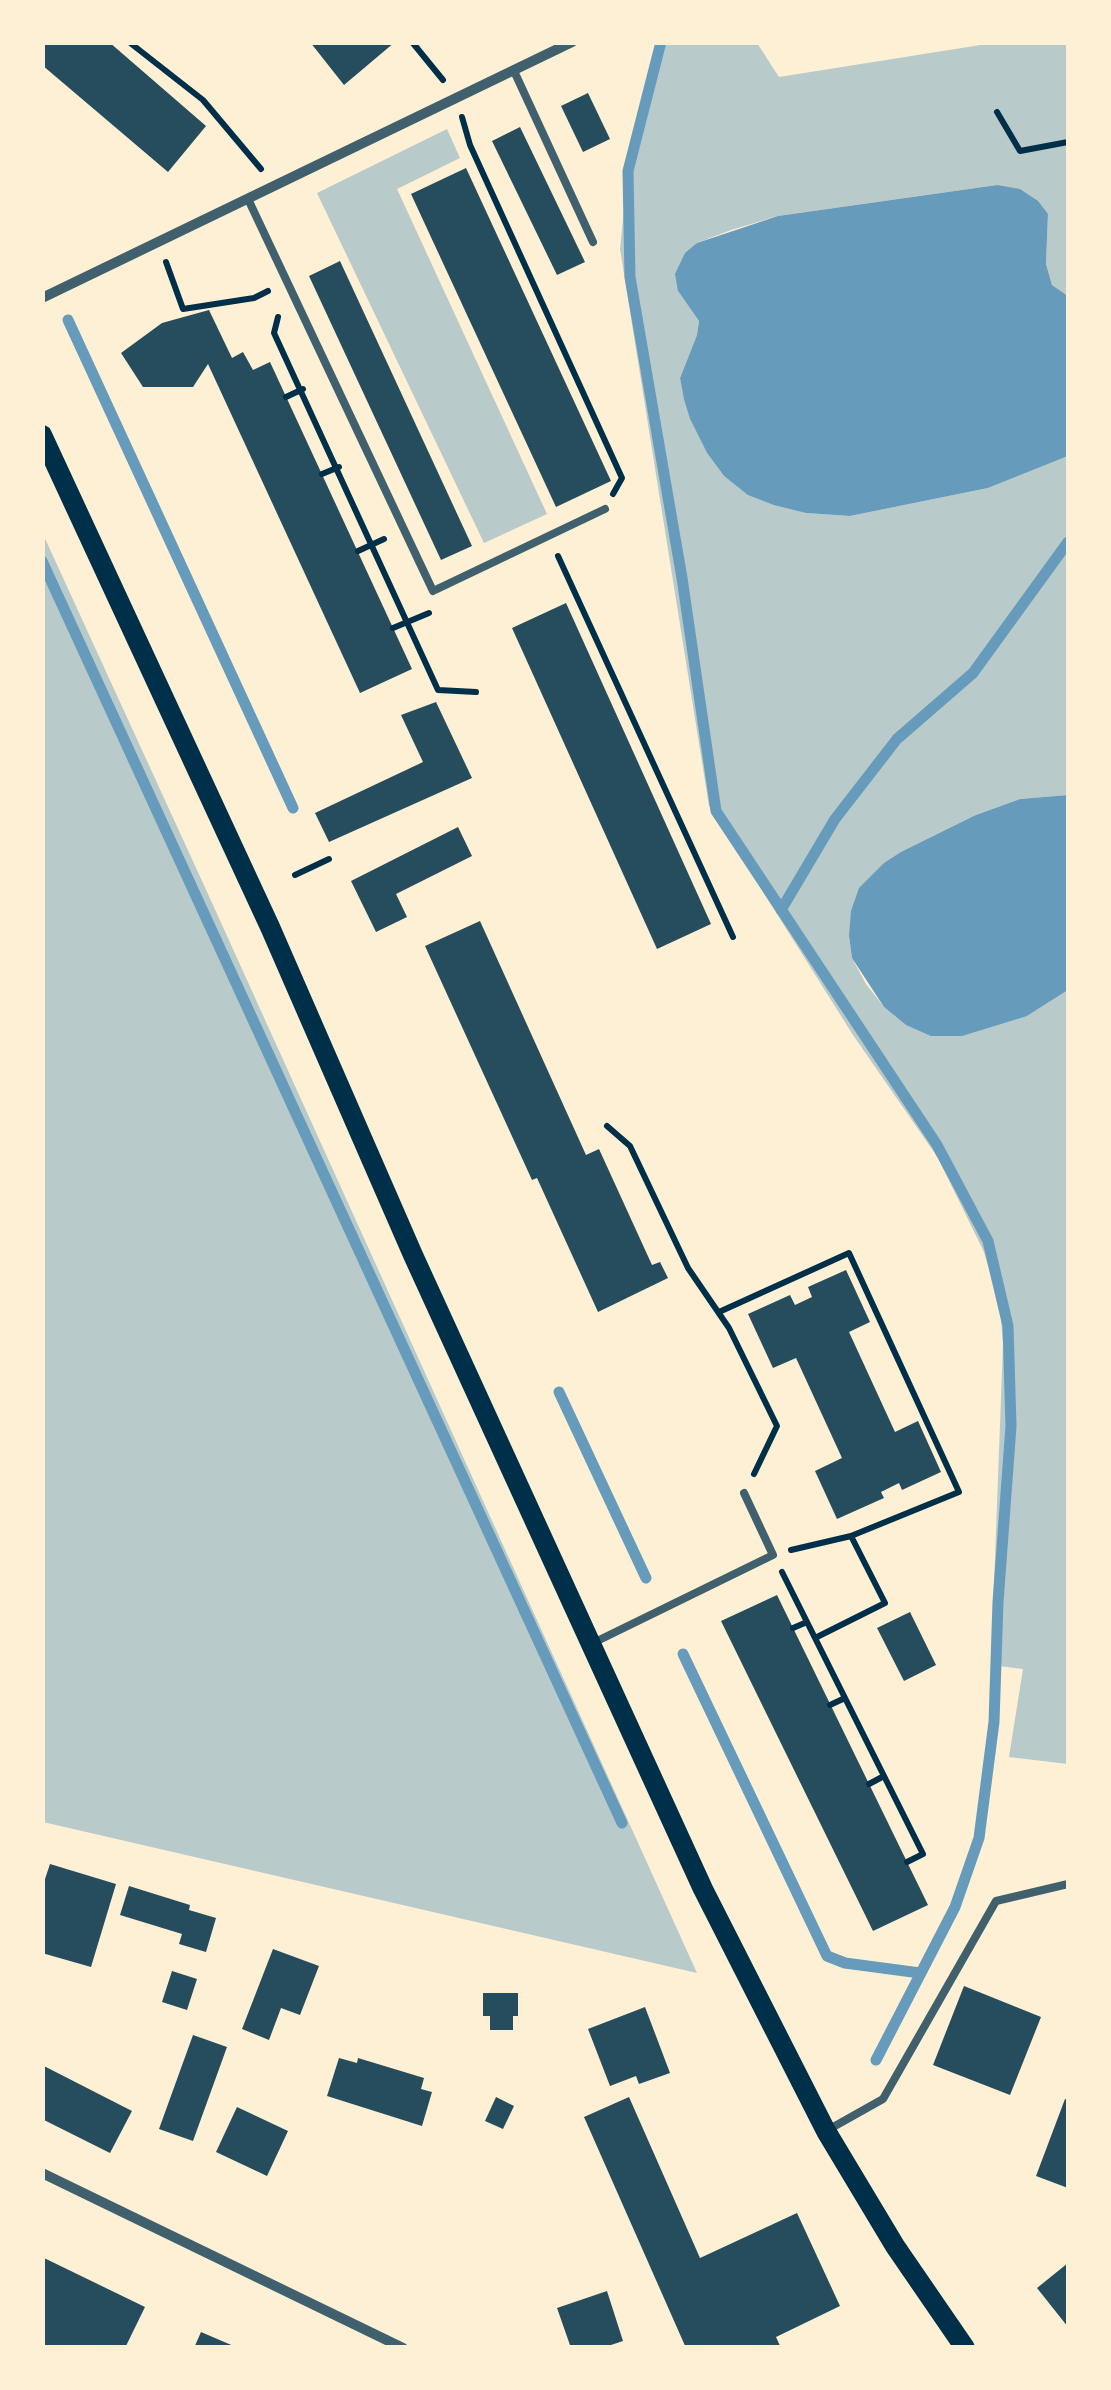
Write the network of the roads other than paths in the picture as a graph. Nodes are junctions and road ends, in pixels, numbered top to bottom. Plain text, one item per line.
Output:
1 (572, 42) edge
2 (548, 48) edge
3 (514, 71) junction
4 (248, 199) junction
5 (593, 242) dead end
6 (42, 298) edge
7 (42, 435) edge
8 (605, 509) road end
9 (744, 1493) road end
10 (589, 1645) junction
11 (1068, 1884) edge
12 (826, 2131) junction
13 (42, 2173) edge
14 (403, 2348) edge
15 (965, 2348) edge

1 - 2 street
2 - 3 street
3 - 4 street
3 - 5 lane
4 - 6 street
4 - 8 lane
7 - 10 main road
9 - 10 lane
10 - 12 main road
11 - 12 lane
12 - 15 main road
13 - 14 street

